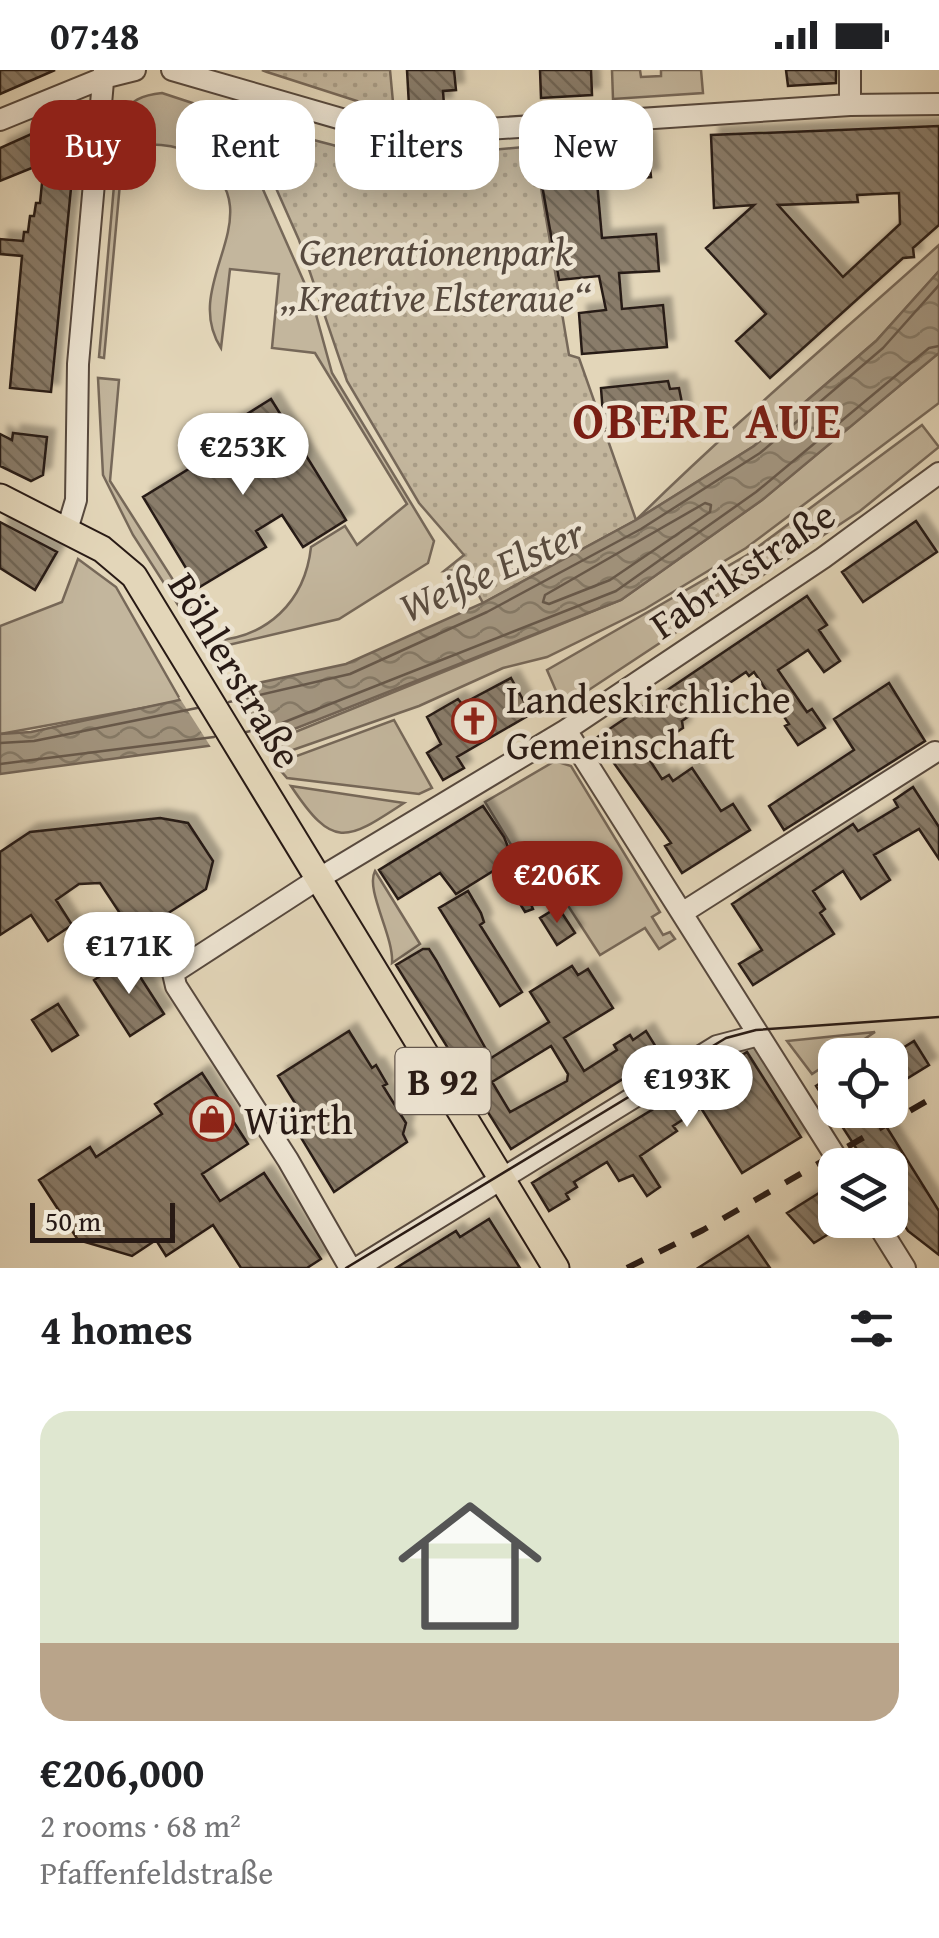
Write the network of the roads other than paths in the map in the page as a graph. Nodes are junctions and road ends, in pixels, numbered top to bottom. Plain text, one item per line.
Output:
1 (135, 70) edge
2 (172, 70) edge
3 (850, 70) edge
4 (104, 74) edge
5 (939, 104) edge
6 (850, 105) junction
7 (0, 120) edge
8 (939, 473) edge
9 (0, 497) edge
10 (68, 530) junction
11 (566, 730) junction
12 (935, 752) dead end
13 (318, 879) junction
14 (682, 913) junction
15 (759, 1035) junction
16 (830, 1148) edge
17 (504, 1180) junction
18 (887, 1238) edge
19 (350, 1268) edge
20 (358, 1268) edge
21 (556, 1268) edge
22 (905, 1268) edge

1 - 4 street
2 - 6 street
3 - 6 street
4 - 7 street
4 - 10 street
5 - 6 street
8 - 11 street, Fabrikstraße
9 - 10 main road, B 92
10 - 13 main road, Böhlerstraße / B 92
11 - 13 street, Fabrikstraße
11 - 14 street
12 - 14 street
13 - 17 main road, Böhlerstraße / B 92
13 - 19 street, Fabrikstraße
14 - 15 street
15 - 16 street
15 - 17 street
17 - 20 street
17 - 21 main road, Böhlerstraße / B 92
18 - 22 street

